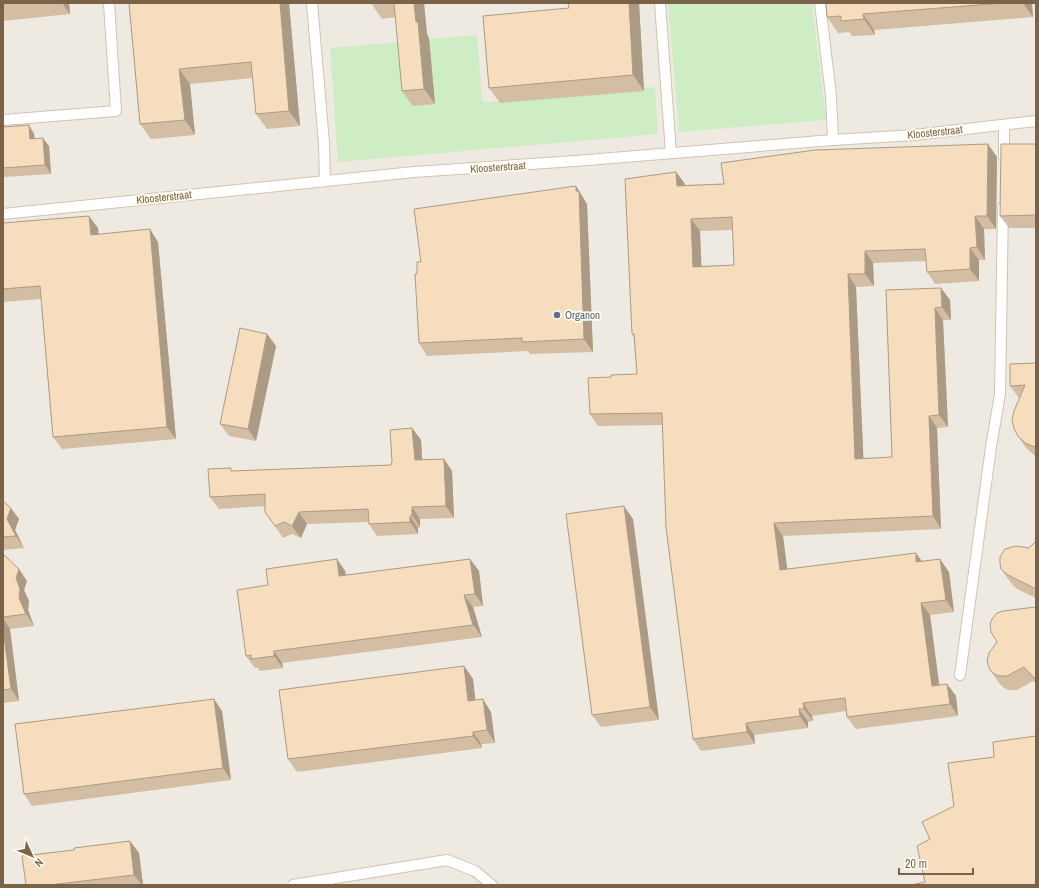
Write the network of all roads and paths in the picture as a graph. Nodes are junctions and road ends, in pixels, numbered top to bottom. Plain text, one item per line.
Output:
1 (109, 3) edge
2 (312, 3) edge
3 (660, 3) edge
4 (820, 3) edge
5 (3, 120) edge
6 (1036, 122) edge
7 (1004, 125) junction
8 (833, 140) junction
9 (671, 153) junction
10 (1004, 164) edge
11 (325, 181) junction
12 (1003, 196) edge
13 (3, 214) edge
14 (960, 675) dead end
15 (292, 885) edge
16 (492, 885) edge

1 - 5 lane
2 - 11 lane
3 - 9 lane
4 - 8 lane
6 - 7 lane, Kloosterstraat
7 - 8 lane, Kloosterstraat
7 - 10 lane
8 - 9 lane, Kloosterstraat
9 - 11 lane, Kloosterstraat
11 - 13 lane, Kloosterstraat
12 - 14 lane
15 - 16 lane

